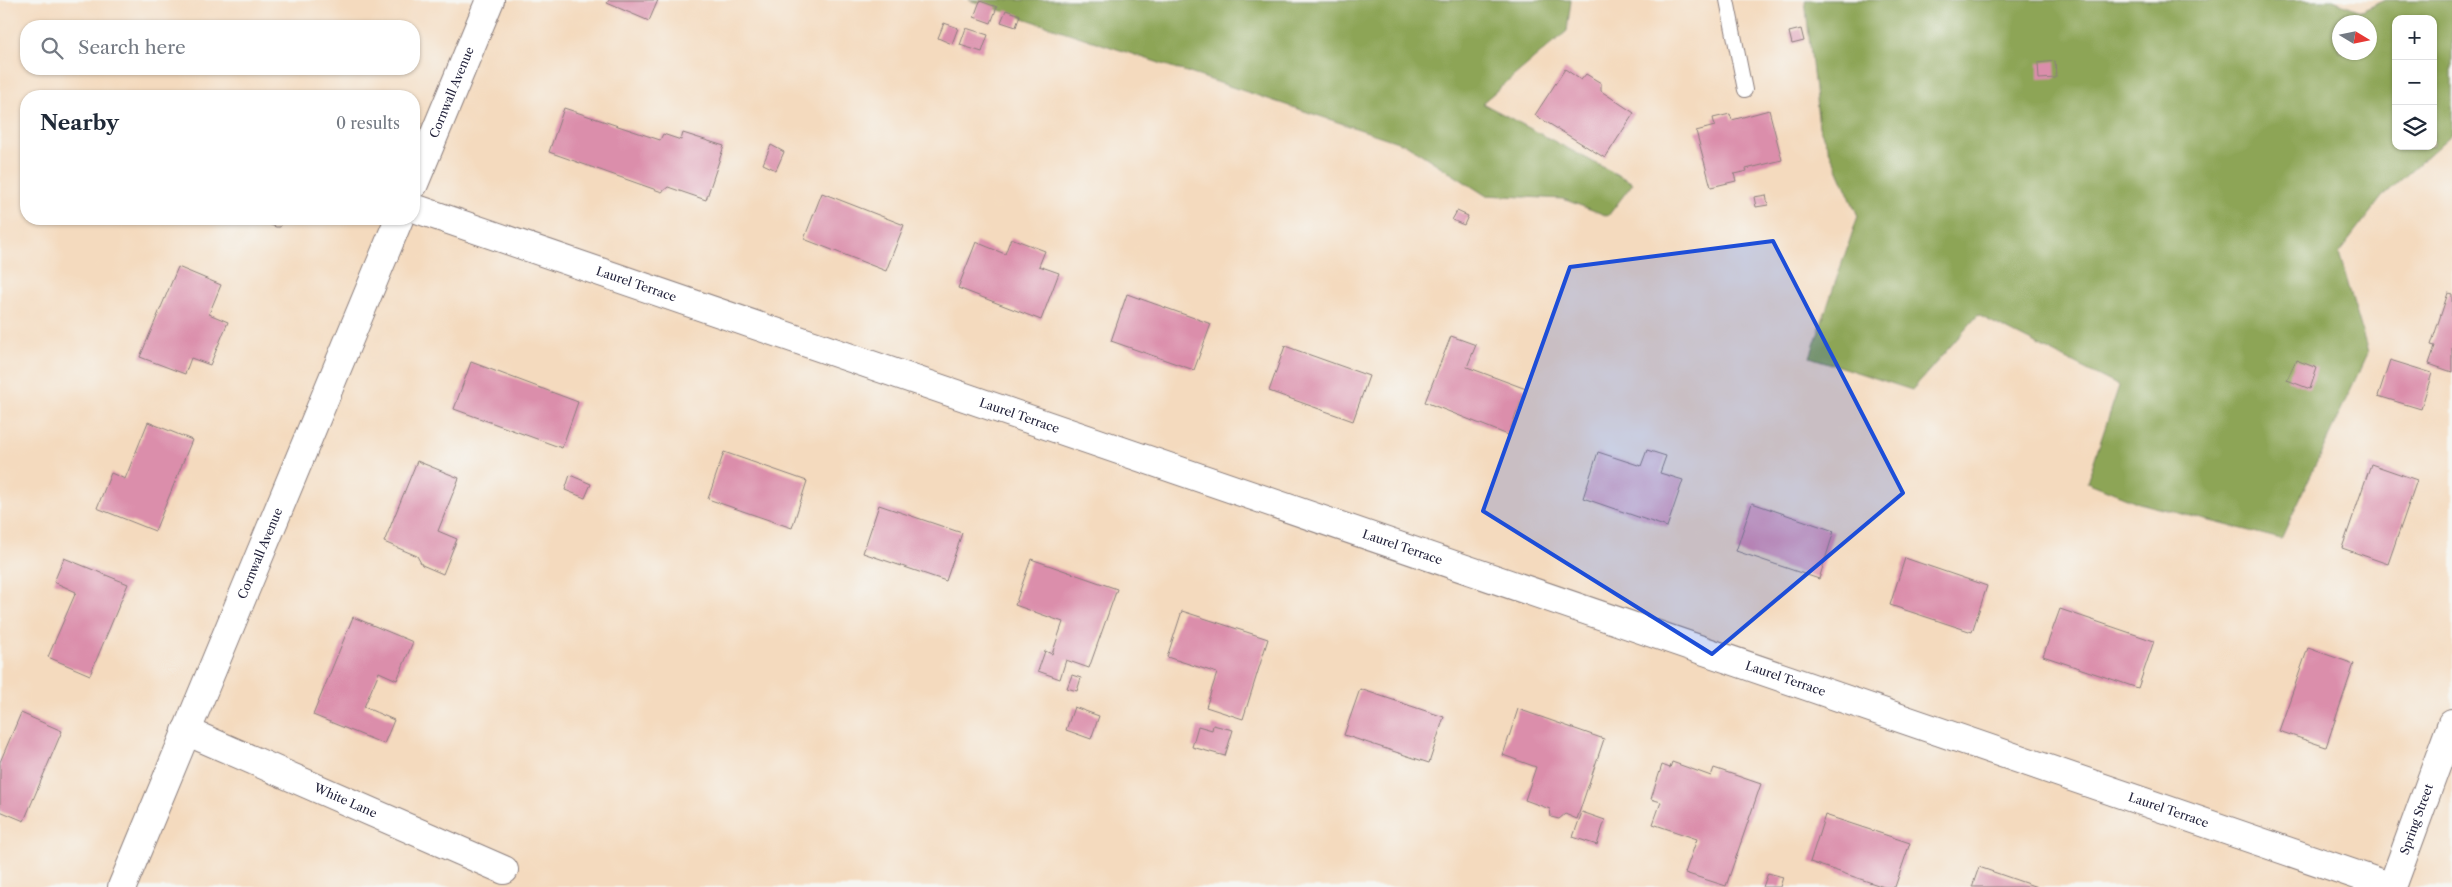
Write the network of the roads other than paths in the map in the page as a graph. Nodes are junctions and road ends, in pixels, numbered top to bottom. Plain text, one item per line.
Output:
1 (490, 0) edge
2 (1727, 0) edge
3 (1745, 90) dead end
4 (420, 169) edge
5 (420, 210) edge
6 (397, 225) edge
7 (2452, 723) edge
8 (186, 731) junction
9 (504, 870) dead end
10 (122, 887) edge
11 (2392, 887) edge

1 - 4 street, Cornwall Avenue
2 - 3 lane
5 - 11 street, Laurel Terrace
6 - 8 street, Cornwall Avenue
7 - 11 street, Spring Street
8 - 9 street, White Lane
8 - 10 street, Cornwall Avenue

